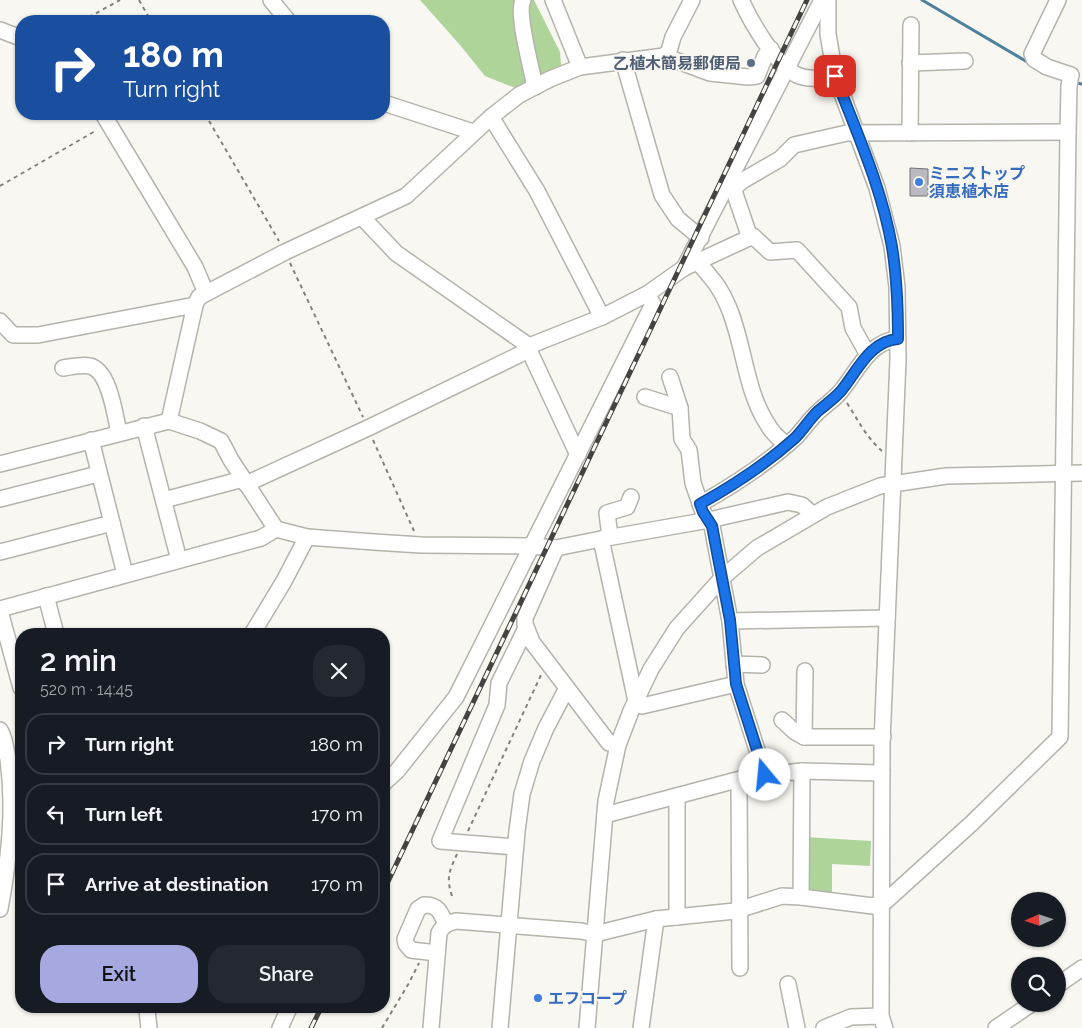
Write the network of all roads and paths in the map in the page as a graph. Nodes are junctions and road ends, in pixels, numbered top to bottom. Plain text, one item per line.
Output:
1 (120, 0) edge
2 (139, 0) edge
3 (271, 0) edge
4 (523, 0) edge
5 (553, 0) edge
6 (692, 0) edge
7 (741, 0) edge
8 (822, 0) edge
9 (828, 0) edge
10 (1058, 0) edge
11 (93, 15) edge
12 (148, 15) edge
13 (283, 15) edge
14 (910, 25) dead end
15 (0, 30) edge
16 (15, 36) edge
17 (771, 49) junction
18 (664, 56) junction
19 (623, 60) junction
20 (965, 61) dead end
21 (910, 63) junction
22 (580, 67) junction
23 (786, 67) junction
24 (835, 76) junction
25 (1077, 76) edge
26 (535, 87) junction
27 (390, 105) edge
28 (490, 117) junction
29 (104, 120) edge
30 (107, 120) edge
31 (208, 120) edge
32 (474, 132) junction
33 (856, 132) junction
34 (1068, 132) junction
35 (910, 133) junction
36 (732, 185) junction
37 (0, 186) edge
38 (362, 218) junction
39 (701, 238) junction
40 (750, 238) junction
41 (285, 252) junction
42 (691, 265) junction
43 (206, 293) junction
44 (647, 294) junction
45 (195, 305) junction
46 (602, 317) junction
47 (0, 321) edge
48 (898, 339) junction
49 (529, 348) junction
50 (868, 355) junction
51 (63, 368) dead end
52 (670, 377) dead end
53 (840, 392) junction
54 (645, 397) dead end
55 (680, 408) junction
56 (169, 421) junction
57 (144, 426) junction
58 (368, 428) junction
59 (118, 433) junction
60 (91, 440) junction
61 (786, 445) junction
62 (894, 453) junction
63 (578, 455) junction
64 (0, 464) edge
65 (1082, 472) edge
66 (1064, 473) junction
67 (98, 474) junction
68 (245, 481) junction
69 (892, 484) junction
70 (631, 498) dead end
71 (0, 499) edge
72 (164, 500) junction
73 (700, 504) junction
74 (813, 514) junction
75 (709, 520) junction
76 (112, 522) junction
77 (276, 529) junction
78 (307, 537) junction
79 (606, 538) junction
80 (421, 545) junction
81 (530, 546) junction
82 (556, 548) junction
83 (0, 552) edge
84 (179, 560) junction
85 (125, 574) junction
86 (722, 578) junction
87 (46, 596) junction
88 (0, 610) edge
89 (887, 618) junction
90 (730, 620) junction
91 (54, 628) edge
92 (256, 628) edge
93 (526, 628) junction
94 (547, 662) junction
95 (734, 664) junction
96 (762, 665) dead end
97 (15, 666) edge
98 (805, 671) dead end
99 (736, 684) junction
100 (567, 688) junction
101 (636, 701) junction
102 (782, 720) dead end
103 (0, 730) edge
104 (804, 737) junction
105 (882, 737) junction
106 (618, 745) junction
107 (802, 771) junction
108 (15, 772) edge
109 (882, 773) junction
110 (765, 775) junction
111 (390, 777) edge
112 (739, 780) junction
113 (15, 785) edge
114 (677, 796) junction
115 (605, 815) junction
116 (468, 831) dead end
117 (516, 847) junction
118 (460, 849) dead end
119 (452, 896) dead end
120 (801, 896) junction
121 (881, 903) junction
122 (0, 909) edge
123 (739, 910) junction
124 (677, 917) junction
125 (656, 919) junction
126 (446, 925) junction
127 (509, 925) junction
128 (595, 934) junction
129 (431, 952) junction
130 (740, 968) dead end
131 (1082, 968) edge
132 (1066, 979) edge
133 (788, 984) dead end
134 (1019, 1012) edge
135 (147, 1013) edge
136 (287, 1013) edge
137 (883, 1022) edge
138 (149, 1028) edge
139 (280, 1028) edge
140 (382, 1028) edge
141 (431, 1028) edge
142 (500, 1028) edge
143 (586, 1028) edge
144 (641, 1028) edge
145 (797, 1028) edge
146 (824, 1028) edge
147 (996, 1028) edge

1 - 11 path
2 - 12 path
3 - 13 street
4 - 26 street
5 - 22 street
6 - 18 street
7 - 17 street
8 - 23 street
9 - 24 street
10 - 25 street
14 - 21 street
15 - 16 street
17 - 18 street
17 - 23 street
18 - 19 street
19 - 22 street
19 - 39 street
20 - 21 street
21 - 35 street
22 - 26 street
23 - 24 street
23 - 36 street
24 - 33 street
25 - 34 street
26 - 28 street
27 - 32 street
28 - 32 street
28 - 46 street
29 - 37 path
30 - 43 street
31 - 41 path
32 - 38 street
33 - 35 street
33 - 36 street
33 - 48 street
34 - 35 street
34 - 66 street
36 - 39 street
36 - 40 street
38 - 41 street
38 - 49 street
39 - 42 street
40 - 42 street
40 - 50 street
41 - 43 street
41 - 58 path
42 - 44 street
42 - 61 street
43 - 45 street
44 - 46 street
44 - 63 street
45 - 47 street
45 - 56 street
46 - 49 street
48 - 50 street
48 - 62 street
49 - 58 street
49 - 63 street
50 - 53 street
51 - 59 street
52 - 55 street
53 - 61 street
53 - 62 path
54 - 55 street
55 - 73 street
56 - 57 street
56 - 68 street
57 - 59 street
57 - 72 street
58 - 68 street
58 - 80 path
59 - 60 street
60 - 64 street
60 - 67 street
61 - 73 street
62 - 69 street
63 - 81 street
65 - 66 street
66 - 69 street
66 - 121 street
67 - 71 street
67 - 76 street
68 - 72 street
68 - 77 street
69 - 74 street
69 - 89 street
70 - 79 street
72 - 84 street
73 - 75 street
74 - 75 street
74 - 86 street
75 - 79 street
75 - 86 street
76 - 83 street
76 - 85 street
77 - 78 street
77 - 84 street
78 - 80 street
78 - 92 street
79 - 82 street
79 - 101 street
80 - 81 street
81 - 82 street
81 - 111 street
82 - 93 street
84 - 85 street
85 - 87 street
86 - 90 street
86 - 101 street
87 - 88 street
87 - 91 street
88 - 97 street
89 - 90 street
89 - 105 street
90 - 95 street
93 - 94 street
93 - 117 street
94 - 100 street
94 - 116 path
95 - 96 street
95 - 99 street
98 - 104 street
99 - 101 street
99 - 110 street
100 - 106 street
100 - 117 street
101 - 106 street
102 - 104 street
103 - 108 street
104 - 105 street
105 - 109 street
106 - 115 street
107 - 109 street
107 - 110 street
107 - 120 street
109 - 121 street
110 - 112 street
112 - 114 street
112 - 123 street
113 - 122 street
114 - 115 street
114 - 124 street
115 - 128 street
117 - 127 street
118 - 119 path
120 - 121 street
120 - 123 street
121 - 137 street
123 - 124 street
123 - 130 street
124 - 125 street
125 - 128 street
125 - 144 street
126 - 127 street
126 - 129 street
126 - 129 street
127 - 128 street
127 - 142 street
128 - 143 street
129 - 140 path
129 - 141 street
131 - 132 street
133 - 145 street
134 - 147 street
135 - 138 street
136 - 139 street
137 - 146 street

